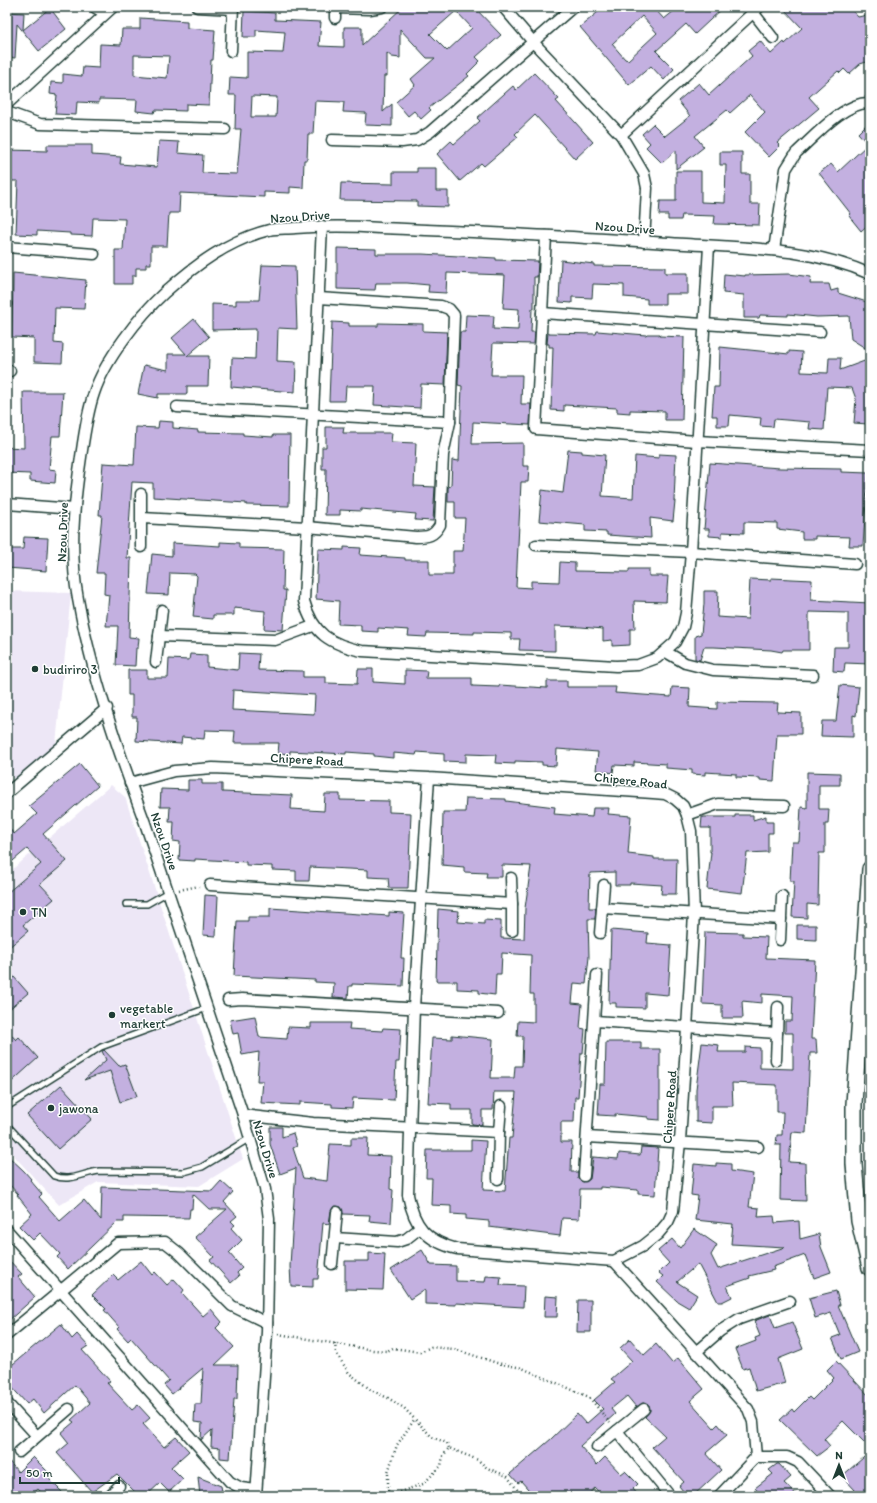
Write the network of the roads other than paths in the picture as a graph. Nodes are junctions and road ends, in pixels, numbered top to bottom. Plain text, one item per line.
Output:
1 (94, 7) edge
2 (197, 7) edge
3 (335, 7) edge
4 (382, 7) edge
5 (503, 7) edge
6 (573, 7) edge
7 (233, 8) edge
8 (754, 9) edge
9 (109, 10) edge
10 (335, 18) dead end
11 (773, 38) dead end
12 (534, 42) junction
13 (231, 51) dead end
14 (870, 103) edge
15 (7, 104) edge
16 (7, 112) edge
17 (225, 129) dead end
18 (621, 135) junction
19 (332, 140) dead end
20 (322, 226) junction
21 (546, 236) junction
22 (644, 242) junction
23 (709, 246) junction
24 (7, 247) edge
25 (774, 250) junction
26 (94, 254) dead end
27 (870, 273) edge
28 (320, 298) junction
29 (542, 313) junction
30 (704, 323) junction
31 (820, 332) dead end
32 (177, 407) dead end
33 (314, 416) junction
34 (450, 422) junction
35 (697, 441) junction
36 (870, 450) edge
37 (141, 494) dead end
38 (7, 504) edge
39 (74, 509) junction
40 (142, 518) junction
41 (307, 528) junction
42 (536, 544) dead end
43 (141, 547) dead end
44 (690, 552) junction
45 (855, 564) dead end
46 (162, 610) dead end
47 (313, 626) junction
48 (159, 636) junction
49 (666, 652) junction
50 (156, 662) dead end
51 (813, 675) dead end
52 (107, 708) junction
53 (429, 778) junction
54 (130, 783) junction
55 (7, 793) edge
56 (784, 806) dead end
57 (687, 815) junction
58 (869, 877) edge
59 (511, 878) dead end
60 (604, 885) dead end
61 (210, 886) road end
62 (168, 892) junction
63 (782, 896) dead end
64 (421, 899) junction
65 (126, 904) dead end
66 (512, 904) junction
67 (602, 908) junction
68 (694, 914) junction
69 (781, 918) junction
70 (512, 931) dead end
71 (600, 932) dead end
72 (780, 940) dead end
73 (597, 975) dead end
74 (865, 998) edge
75 (228, 1000) dead end
76 (778, 1006) dead end
77 (414, 1007) junction
78 (207, 1008) junction
79 (498, 1013) dead end
80 (595, 1021) junction
81 (687, 1027) junction
82 (777, 1033) junction
83 (776, 1060) dead end
84 (501, 1106) dead end
85 (7, 1108) edge
86 (243, 1115) junction
87 (7, 1125) edge
88 (410, 1128) junction
89 (500, 1132) junction
90 (587, 1136) junction
91 (250, 1138) junction
92 (680, 1142) junction
93 (758, 1148) dead end
94 (584, 1176) dead end
95 (498, 1179) dead end
96 (337, 1212) dead end
97 (864, 1219) edge
98 (420, 1228) junction
99 (7, 1230) edge
100 (335, 1238) junction
101 (614, 1261) junction
102 (332, 1264) dead end
103 (870, 1268) edge
104 (59, 1291) junction
105 (790, 1301) dead end
106 (267, 1327) junction
107 (7, 1335) edge
108 (696, 1352) junction
109 (7, 1403) edge
110 (69, 1409) dead end
111 (644, 1409) dead end
112 (617, 1431) junction
113 (37, 1436) junction
114 (597, 1447) dead end
115 (19, 1452) dead end
116 (756, 1457) junction
117 (119, 1486) dead end
118 (256, 1493) edge
119 (109, 1496) edge
120 (670, 1496) edge
121 (719, 1496) edge
122 (830, 1496) edge

1 - 9 street
2 - 7 street
3 - 4 street
3 - 10 street
5 - 12 street
6 - 12 street
7 - 13 street
8 - 11 street
8 - 18 street
9 - 15 street
12 - 18 street
12 - 19 street
14 - 25 street
16 - 17 street
18 - 22 street
20 - 21 street, Nzou Drive
20 - 28 street
20 - 39 street, Nzou Drive
21 - 22 street, Nzou Drive
21 - 29 street
22 - 23 street, Nzou Drive
23 - 25 street, Nzou Drive
23 - 30 street
24 - 26 street
25 - 27 street, Nzou Drive
28 - 33 street
28 - 34 street
29 - 30 street
29 - 35 street
30 - 31 street
30 - 35 street
32 - 33 street
33 - 34 street
33 - 41 street
34 - 41 street
35 - 36 street
35 - 44 street
37 - 40 street
38 - 39 street
39 - 52 street, Nzou Drive
40 - 41 street
40 - 43 street
41 - 47 street
42 - 44 street
44 - 45 street
44 - 49 street
46 - 48 street
47 - 48 street
47 - 49 street
48 - 50 street
49 - 51 street
52 - 54 street, Nzou Drive
52 - 55 street
53 - 54 street, Chipere Road
53 - 57 street, Chipere Road
53 - 64 street
54 - 62 street, Nzou Drive
56 - 57 street
57 - 68 street, Chipere Road
58 - 74 street
59 - 66 street
60 - 67 street
61 - 64 street
62 - 65 lane
62 - 78 street, Nzou Drive
63 - 69 street
64 - 66 street
64 - 77 street
66 - 70 street
67 - 68 street
67 - 71 street
68 - 69 street
68 - 81 street, Chipere Road
69 - 72 street
73 - 80 street
74 - 97 street
75 - 77 street
76 - 82 street
77 - 79 street
77 - 88 street
78 - 85 lane
78 - 86 street, Nzou Drive
80 - 81 street
80 - 90 street
81 - 82 street
81 - 92 street, Chipere Road
82 - 83 street
84 - 89 street
86 - 88 street
86 - 91 street, Nzou Drive
87 - 91 lane
88 - 89 street
88 - 98 street
89 - 95 street
90 - 92 street
90 - 94 street
91 - 106 street, Nzou Drive
92 - 93 street
92 - 101 street, Chipere Road
96 - 100 street
97 - 103 street
98 - 100 street
98 - 101 street
99 - 104 street
100 - 102 street
101 - 108 street
104 - 106 street
104 - 107 street
104 - 118 street
105 - 108 street
106 - 118 street, Nzou Drive
108 - 116 street
109 - 113 street
110 - 113 street
111 - 112 street
112 - 114 street
112 - 120 street
113 - 115 street
116 - 121 street
116 - 122 street
117 - 119 street

